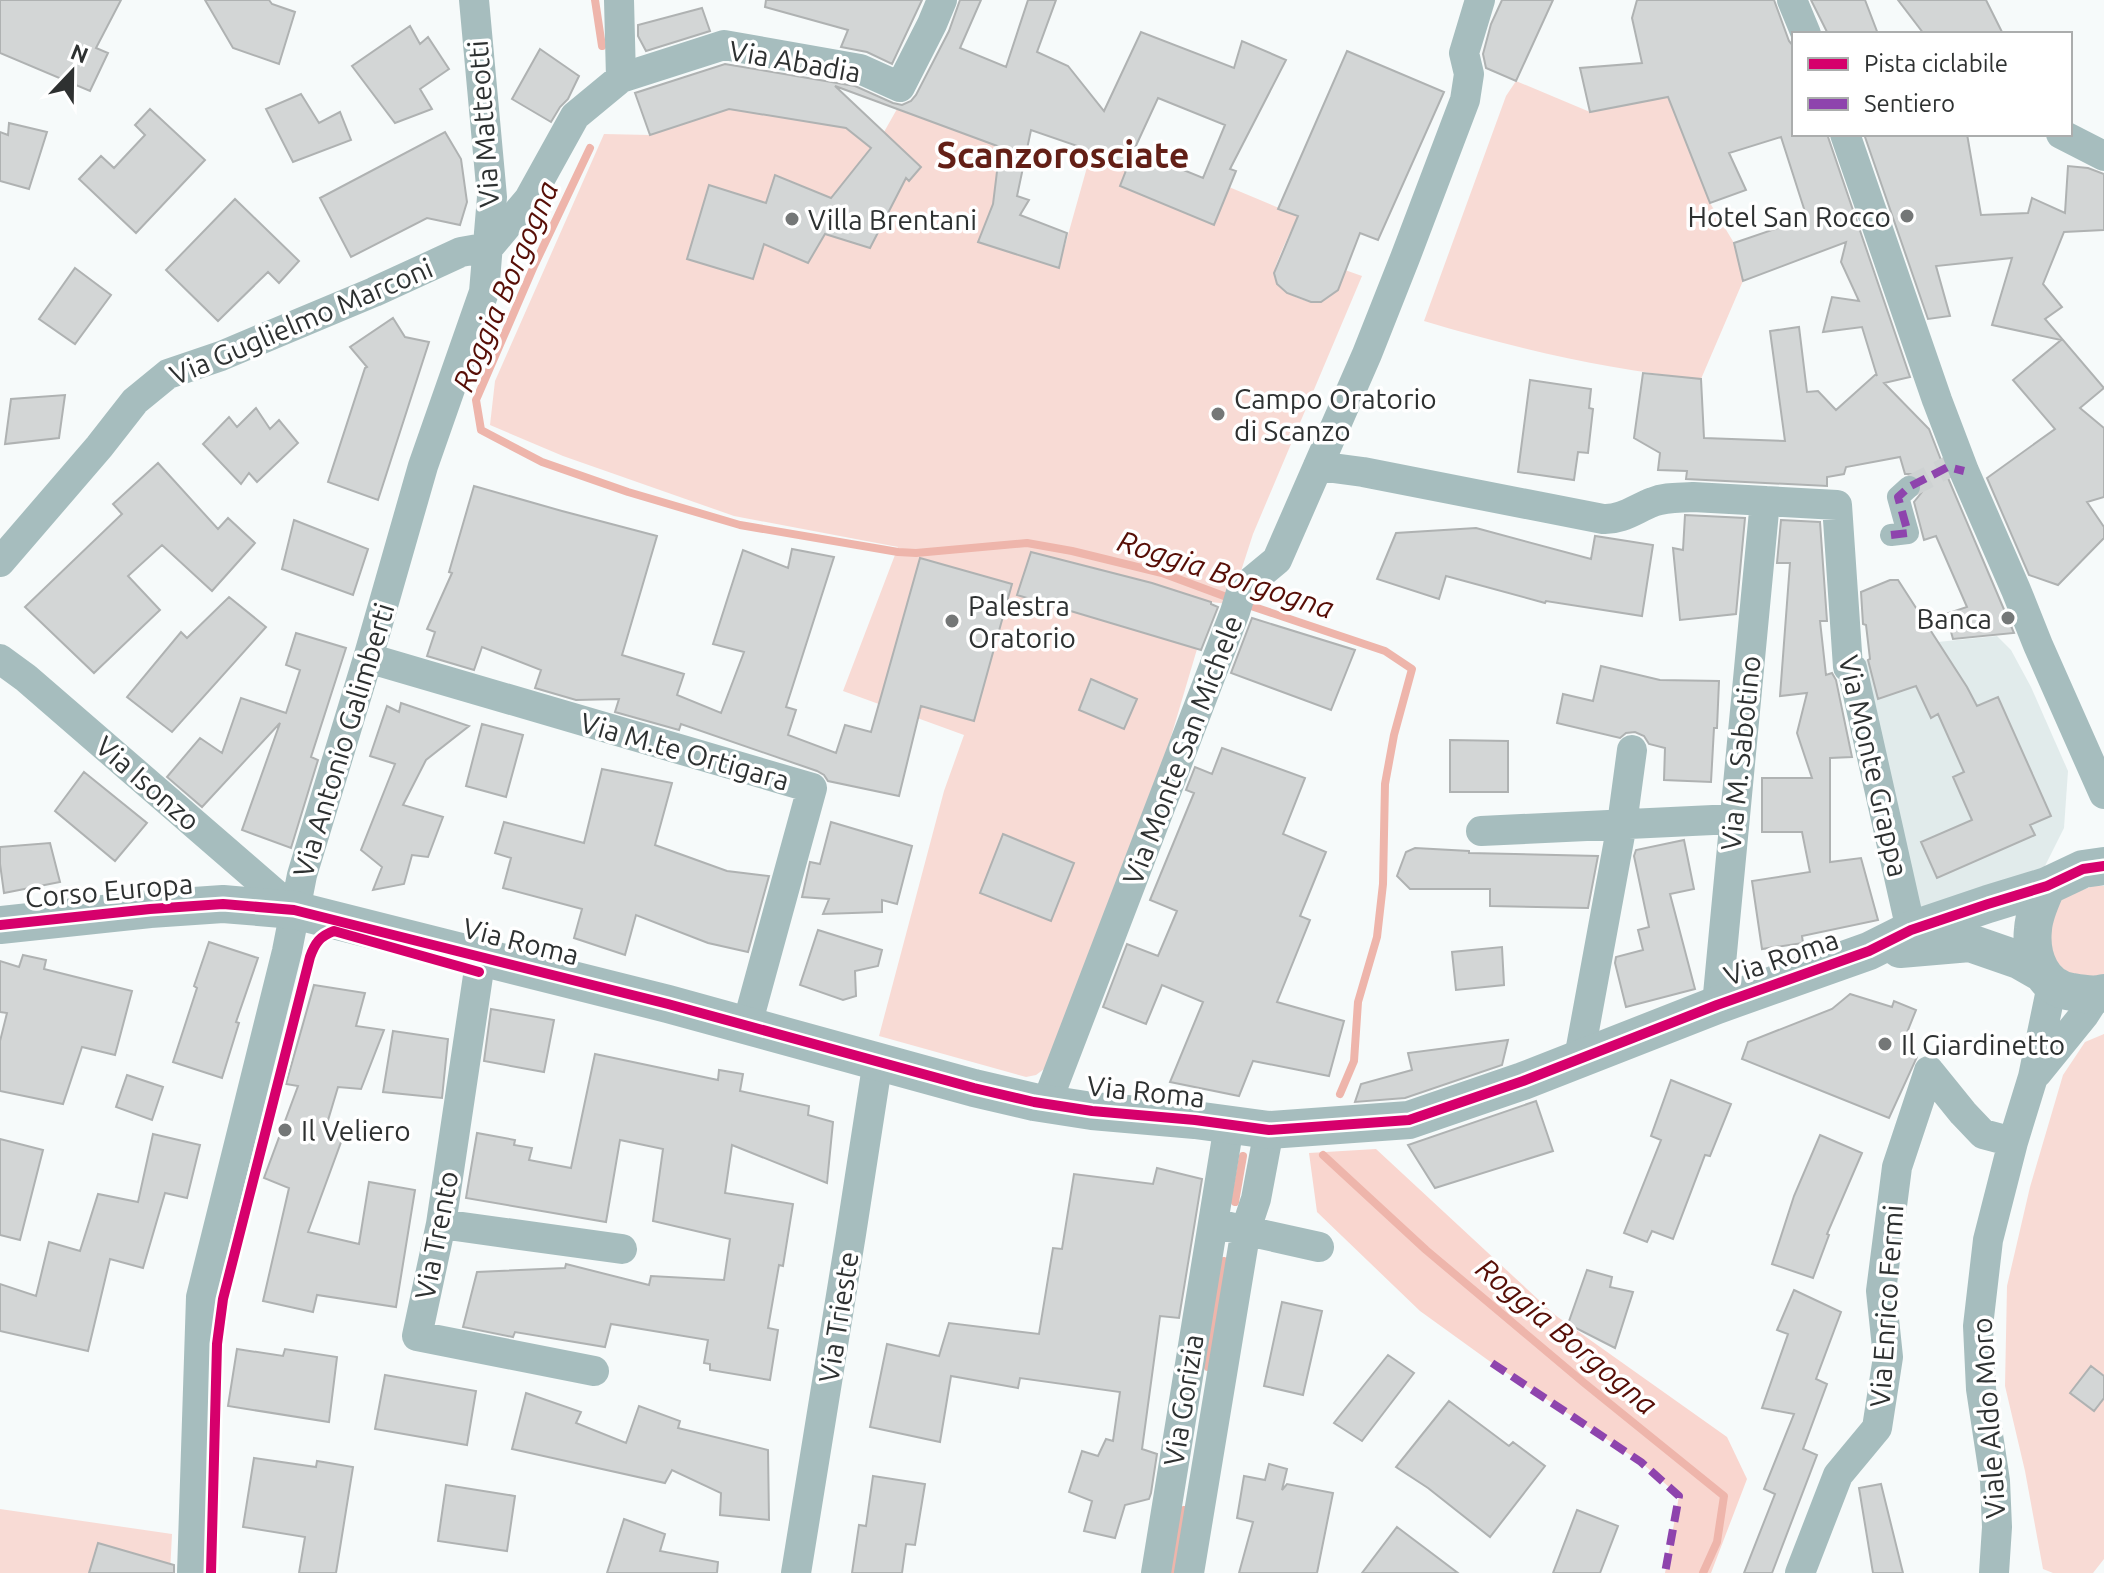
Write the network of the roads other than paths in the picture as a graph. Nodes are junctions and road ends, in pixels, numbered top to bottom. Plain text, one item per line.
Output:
1 (474, 0) edge
2 (619, 0) edge
3 (942, 0) edge
4 (1480, 0) edge
5 (1792, 0) edge
6 (1805, 32) edge
7 (621, 78) junction
8 (1846, 136) edge
9 (2065, 136) edge
10 (2104, 156) edge
11 (489, 247) junction
12 (1318, 466) junction
13 (1909, 487) dead end
14 (1765, 501) junction
15 (1891, 535) dead end
16 (0, 562) edge
17 (368, 658) junction
18 (0, 659) edge
19 (1632, 750) dead end
20 (2104, 794) edge
21 (1734, 819) junction
22 (1622, 824) junction
23 (1481, 831) dead end
24 (2104, 866) edge
25 (2047, 886) junction
26 (223, 904) joint
27 (294, 910) junction
28 (0, 925) edge
29 (1911, 930) junction
30 (1869, 951) junction
31 (481, 956) junction
32 (2046, 978) junction
33 (2101, 994) edge
34 (1717, 1005) junction
35 (747, 1025) junction
36 (1579, 1058) junction
37 (878, 1060) junction
38 (2033, 1077) junction
39 (1047, 1102) junction
40 (1229, 1125) junction
41 (1269, 1130) junction
42 (2013, 1142) junction
43 (441, 1224) junction
44 (1211, 1227) junction
45 (1246, 1229) junction
46 (1319, 1247) dead end
47 (622, 1249) dead end
48 (594, 1371) dead end
49 (192, 1573) edge
50 (796, 1573) edge
51 (1156, 1573) edge
52 (1189, 1573) edge
53 (1800, 1573) edge
54 (1994, 1573) edge

1 - 11 street, Via Matteotti
2 - 7 street
3 - 7 street, Via Abadia
4 - 12 street, Via Monte San Michele
5 - 6 street
7 - 11 street, Via Abadia
8 - 20 street
9 - 10 street
11 - 16 street, Via Guglielmo Marconi
11 - 17 street, Via Antonio Galimberti
12 - 14 street, Via Monte Grappa
12 - 39 street, Via Monte San Michele
13 - 15 street
14 - 21 street, Via M. Sabotino
14 - 29 street, Via Monte Grappa
17 - 27 street, Via Antonio Galimberti
17 - 35 street, Via M.te Ortigara
18 - 27 street, Via Isonzo
19 - 22 street
21 - 22 street
21 - 34 street, Via M. Sabotino
22 - 23 street
22 - 36 street
24 - 25 street, Via Roma
25 - 29 street, Via Roma
25 - 32 street
26 - 27 street, Via Roma
26 - 28 street, Corso Europa
27 - 31 street, Via Roma
27 - 49 street, Via Antonio Galimberti
29 - 30 street, Via Roma
30 - 32 street, Via Roma
30 - 34 street, Via Roma
31 - 35 street, Via Roma
31 - 43 street, Via Trento
32 - 33 street, Via Roma
32 - 38 street, Viale Aldo Moro
33 - 38 street, Viale Aldo Moro
34 - 36 street, Via Roma
35 - 37 street, Via Roma
36 - 41 street, Via Roma
37 - 39 street, Via Roma
37 - 50 street, Via Trieste
38 - 42 street, Viale Aldo Moro
39 - 40 street, Via Roma
40 - 41 street, Via Roma
40 - 44 street, Via Gorizia
41 - 45 street, Via Gorizia
42 - 53 street, Via Enrico Fermi
42 - 54 street, Viale Aldo Moro
43 - 47 street
43 - 48 street, Via Trento
44 - 45 street
44 - 51 street, Via Gorizia
45 - 46 street
45 - 52 street, Via Gorizia

